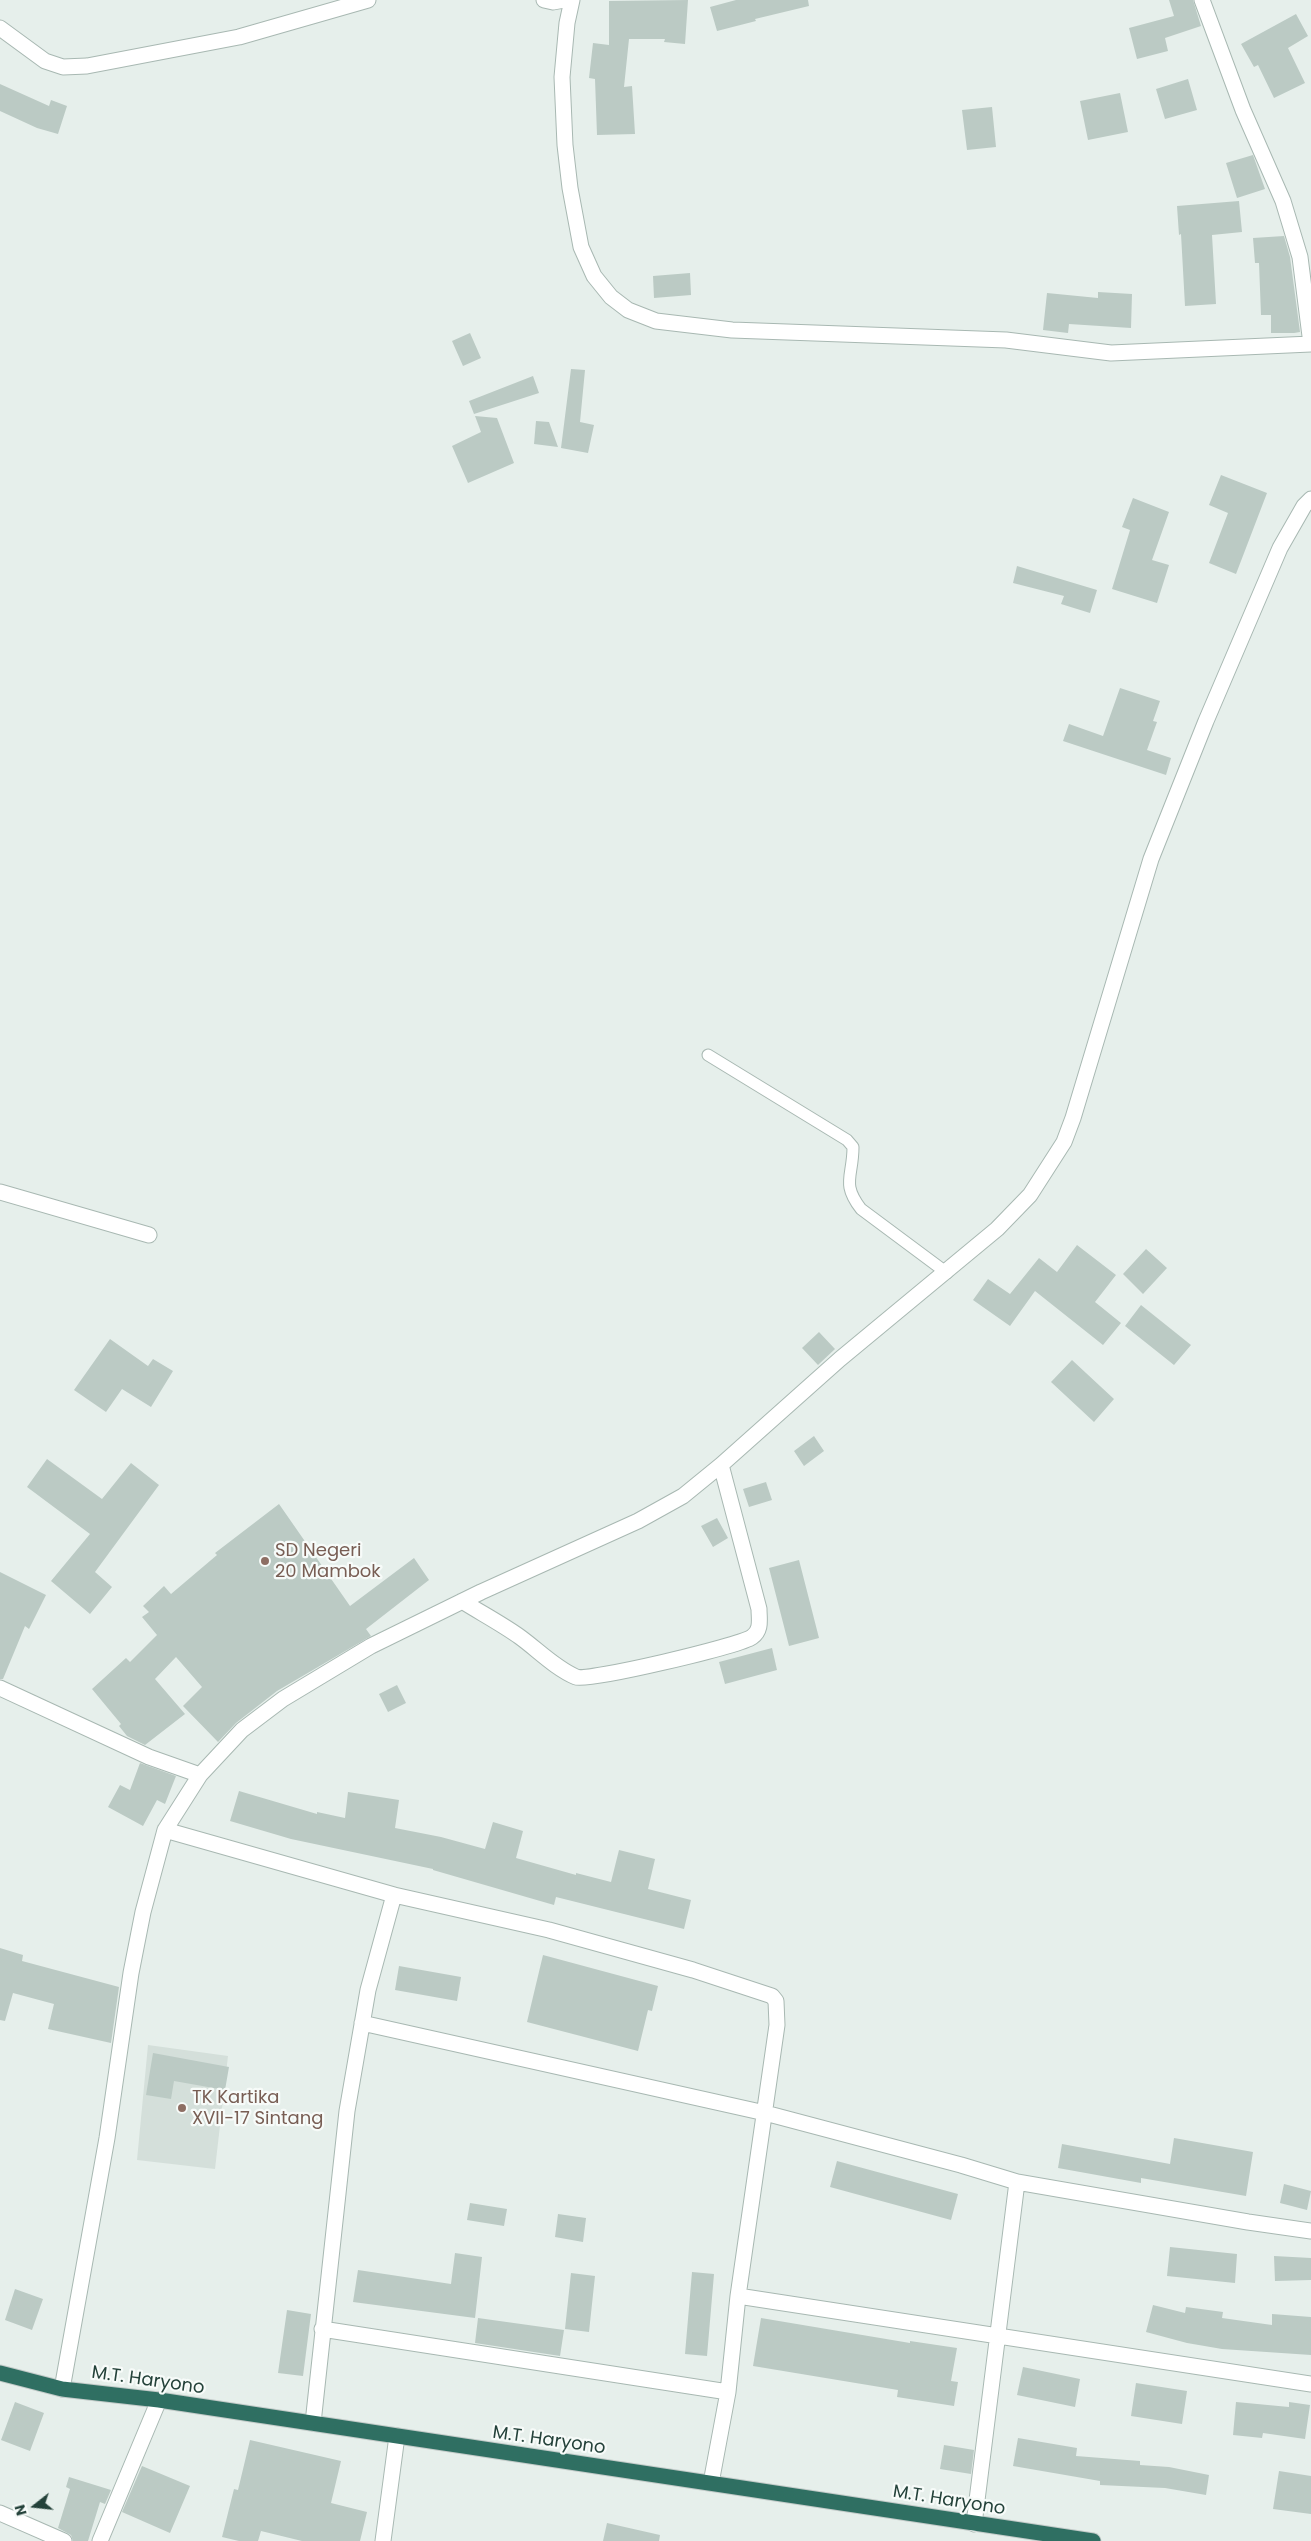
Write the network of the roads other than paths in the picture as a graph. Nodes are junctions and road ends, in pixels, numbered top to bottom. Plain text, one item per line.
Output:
1 (368, 0) edge
2 (544, 0) edge
3 (564, 0) edge
4 (572, 0) edge
5 (1202, 0) edge
6 (0, 28) edge
7 (1311, 344) edge
8 (1311, 499) edge
9 (708, 1055) dead end
10 (0, 1192) edge
11 (149, 1235) dead end
12 (947, 1272) junction
13 (721, 1465) junction
14 (462, 1601) junction
15 (0, 1688) edge
16 (200, 1775) junction
17 (164, 1830) junction
18 (394, 1895) junction
19 (362, 2023) junction
20 (765, 2113) junction
21 (1017, 2182) junction
22 (1311, 2231) edge
23 (738, 2296) junction
24 (322, 2329) junction
25 (999, 2338) junction
26 (0, 2373) edge
27 (1311, 2384) edge
28 (62, 2389) junction
29 (728, 2392) junction
30 (159, 2400) junction
31 (313, 2423) junction
32 (397, 2436) junction
33 (711, 2483) junction
34 (0, 2514) edge
35 (974, 2524) junction
36 (64, 2541) edge
37 (100, 2541) edge
38 (383, 2541) edge
39 (1094, 2541) edge

1 - 6 street
2 - 3 street
4 - 7 street
5 - 7 street
8 - 12 street
9 - 12 lane
10 - 11 street
12 - 13 street
13 - 14 street
13 - 14 street
14 - 16 street
15 - 16 street
16 - 17 street
17 - 18 street
17 - 28 street
18 - 19 street
18 - 20 street
19 - 20 street
19 - 24 street
20 - 21 street
20 - 23 street
21 - 22 street
21 - 25 street
23 - 25 street
23 - 29 street
24 - 29 street
24 - 31 street
25 - 27 street
25 - 35 street
26 - 28 highway, M.T. Haryono
28 - 30 highway, M.T. Haryono
29 - 33 street
30 - 31 highway, M.T. Haryono
30 - 37 street
31 - 32 highway, M.T. Haryono
32 - 33 highway, M.T. Haryono
32 - 38 street
33 - 35 highway, M.T. Haryono
34 - 36 street
35 - 39 highway, M.T. Haryono

